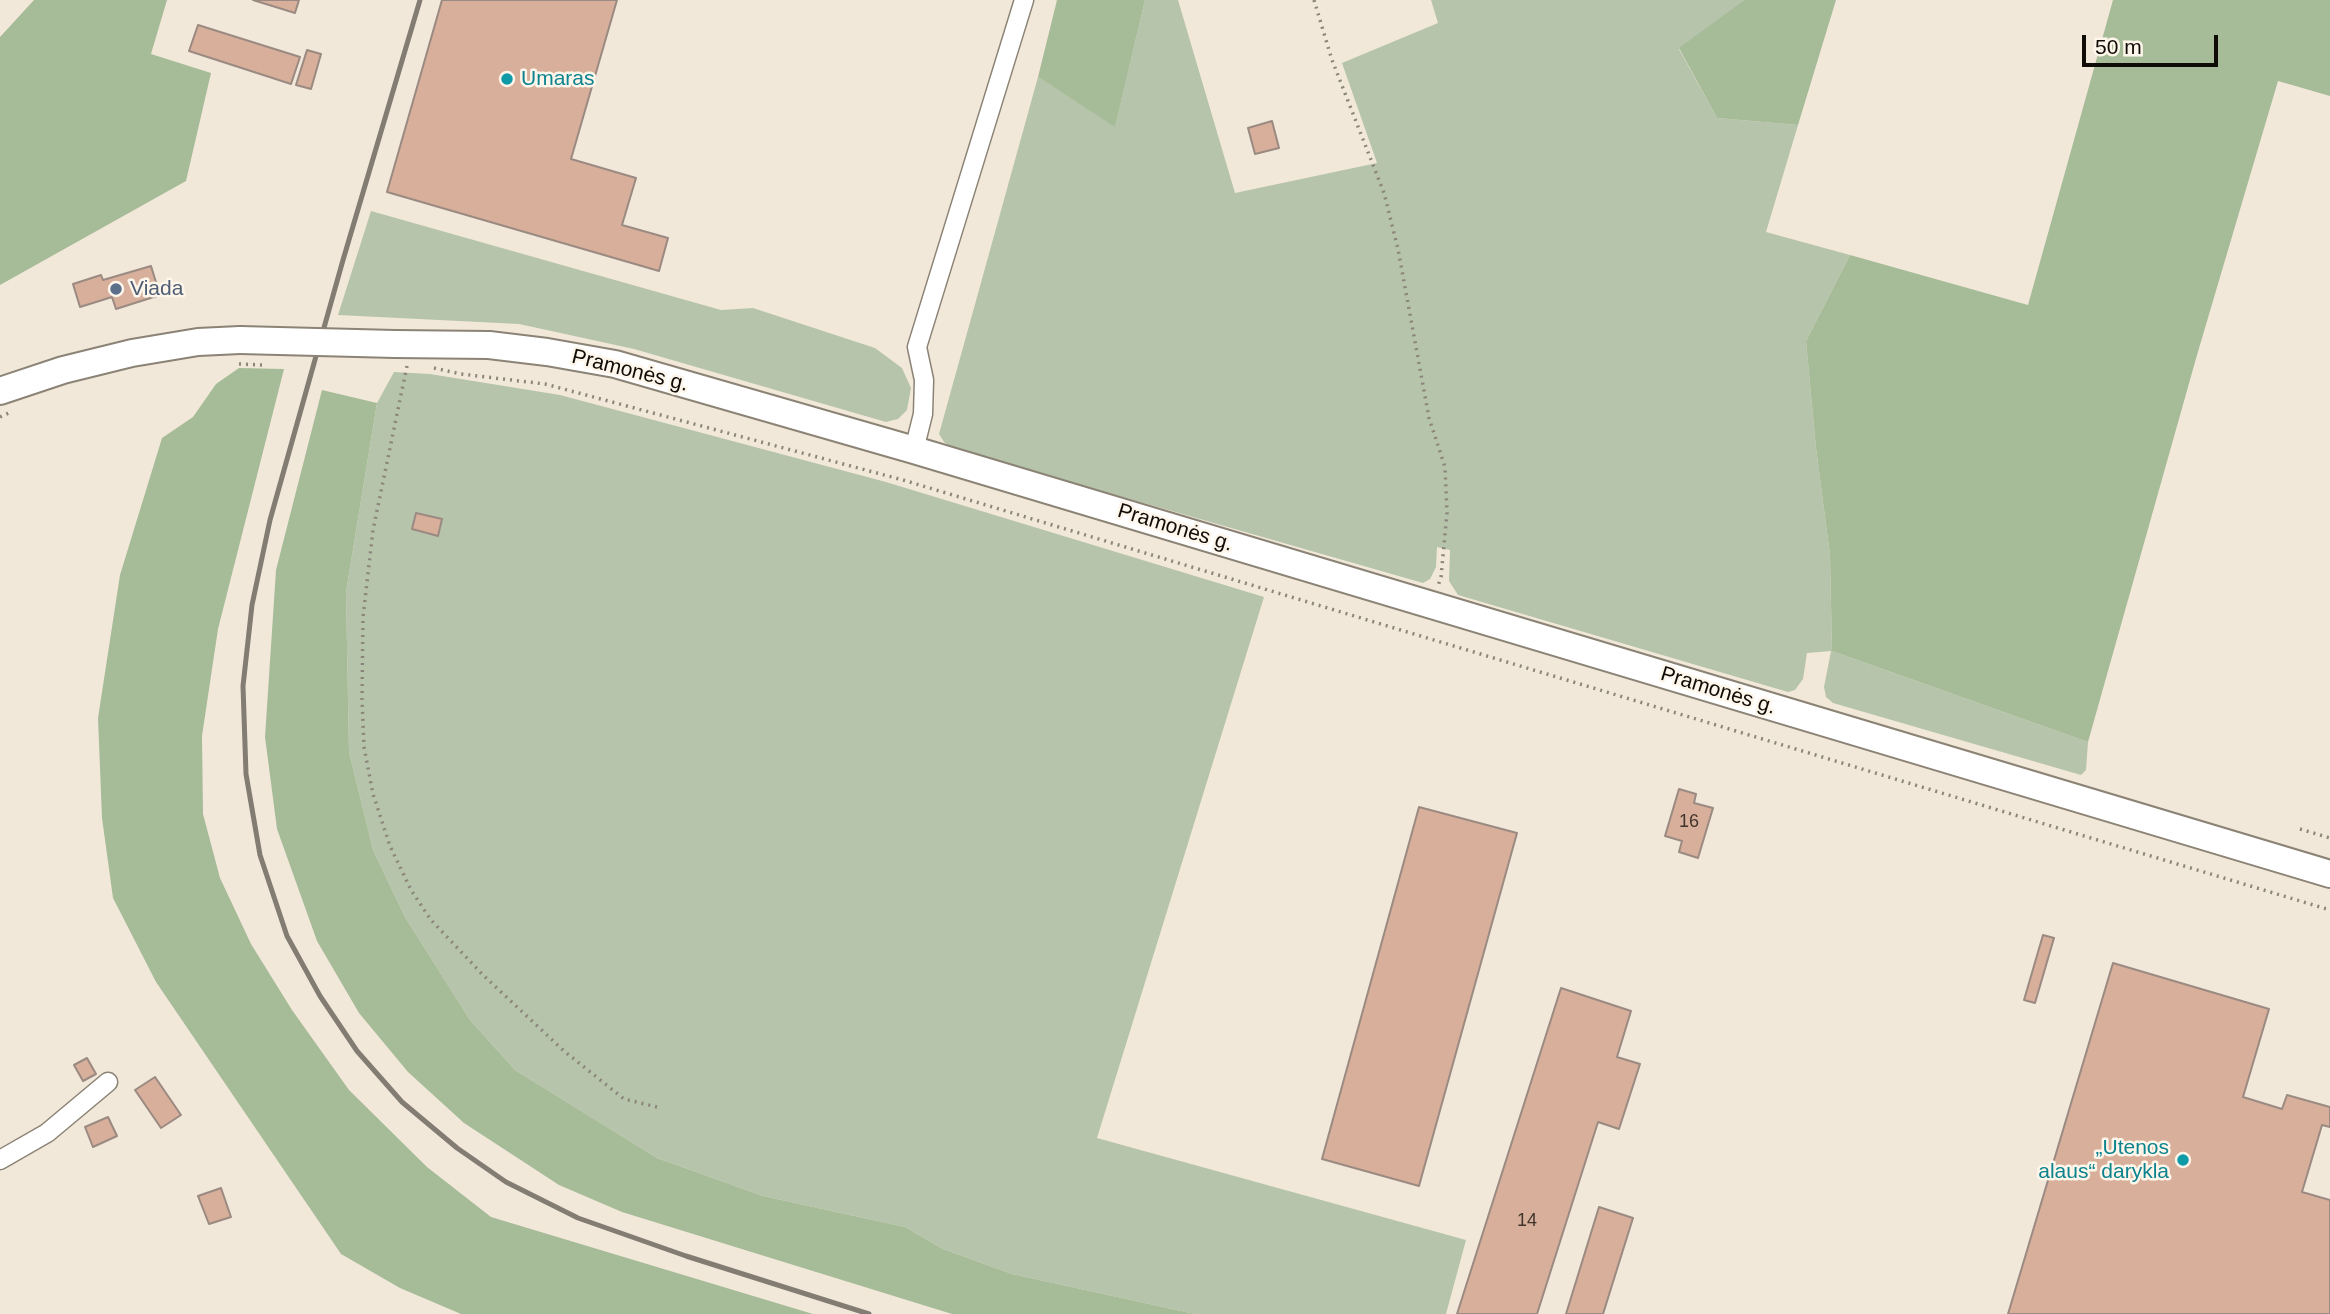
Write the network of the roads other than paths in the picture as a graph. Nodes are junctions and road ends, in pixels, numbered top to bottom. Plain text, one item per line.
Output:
1 (1024, 0) edge
2 (0, 391) edge
3 (914, 450) junction
4 (2330, 874) edge
5 (108, 1082) dead end
6 (0, 1160) edge

1 - 3 street
2 - 3 highway, Pramonės g., bridge
3 - 4 highway, Pramonės g.
5 - 6 street

